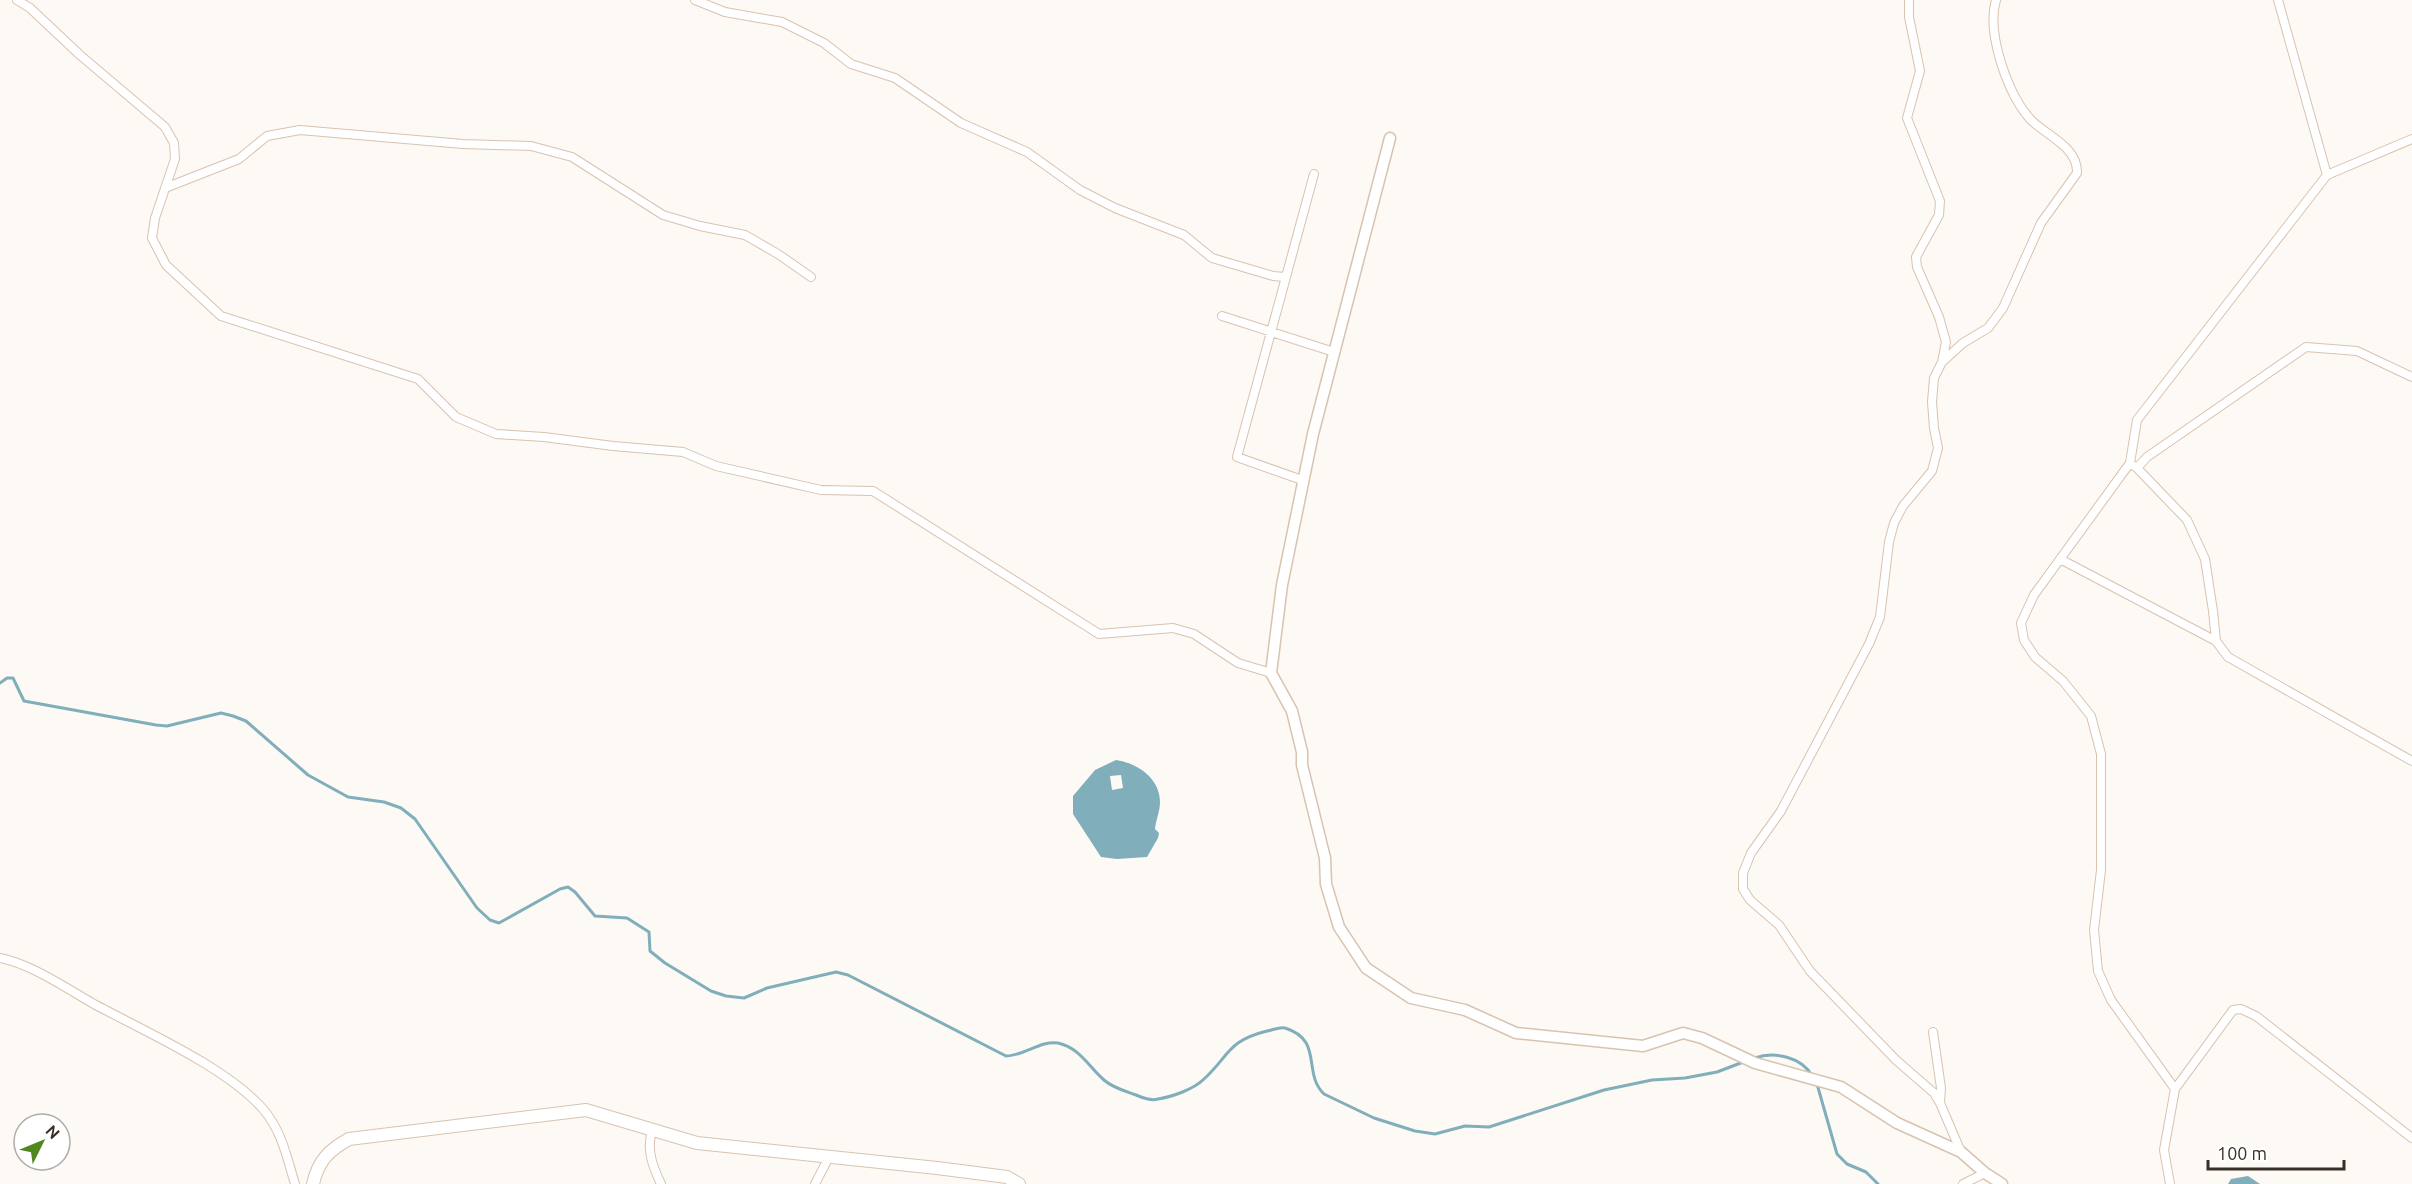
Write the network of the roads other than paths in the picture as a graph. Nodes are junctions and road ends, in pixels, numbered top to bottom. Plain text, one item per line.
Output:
1 (17, 0) edge
2 (695, 0) edge
3 (1909, 0) edge
4 (1996, 0) edge
5 (2278, 0) edge
6 (1390, 138) dead end
7 (2412, 139) edge
8 (1314, 174) dead end
9 (2326, 175) junction
10 (165, 188) junction
11 (811, 277) dead end
12 (1285, 277) junction
13 (1222, 316) dead end
14 (1272, 332) junction
15 (1334, 352) junction
16 (1942, 362) junction
17 (2412, 377) edge
18 (2133, 466) junction
19 (1302, 480) junction
20 (2061, 559) junction
21 (2216, 641) junction
22 (1271, 673) junction
23 (2412, 761) edge
24 (0, 958) edge
25 (1933, 1032) dead end
26 (2175, 1089) junction
27 (1940, 1103) junction
28 (652, 1131) junction
29 (2412, 1138) edge
30 (1961, 1152) junction
31 (829, 1157) junction
32 (1985, 1173) junction
33 (295, 1184) edge
34 (313, 1184) edge
35 (661, 1184) edge
36 (815, 1184) edge
37 (1019, 1184) edge
38 (1963, 1184) edge
39 (2002, 1184) edge
40 (2170, 1184) edge

1 - 10 street
2 - 12 street
3 - 16 street
4 - 16 street
5 - 9 street
6 - 15 street
7 - 9 street
8 - 12 street
9 - 18 street
10 - 11 street
10 - 22 street
12 - 14 street
13 - 14 street
14 - 15 street
14 - 19 street
15 - 19 street
16 - 27 street
17 - 18 street
18 - 20 street
18 - 21 street
19 - 22 street
20 - 21 street
20 - 26 street
21 - 23 street
22 - 30 street
24 - 33 street
25 - 27 street
26 - 29 street
26 - 40 street
27 - 30 street
28 - 31 main road
28 - 34 main road
28 - 35 street
30 - 32 street
31 - 36 street
31 - 37 main road
32 - 38 street
32 - 39 street

